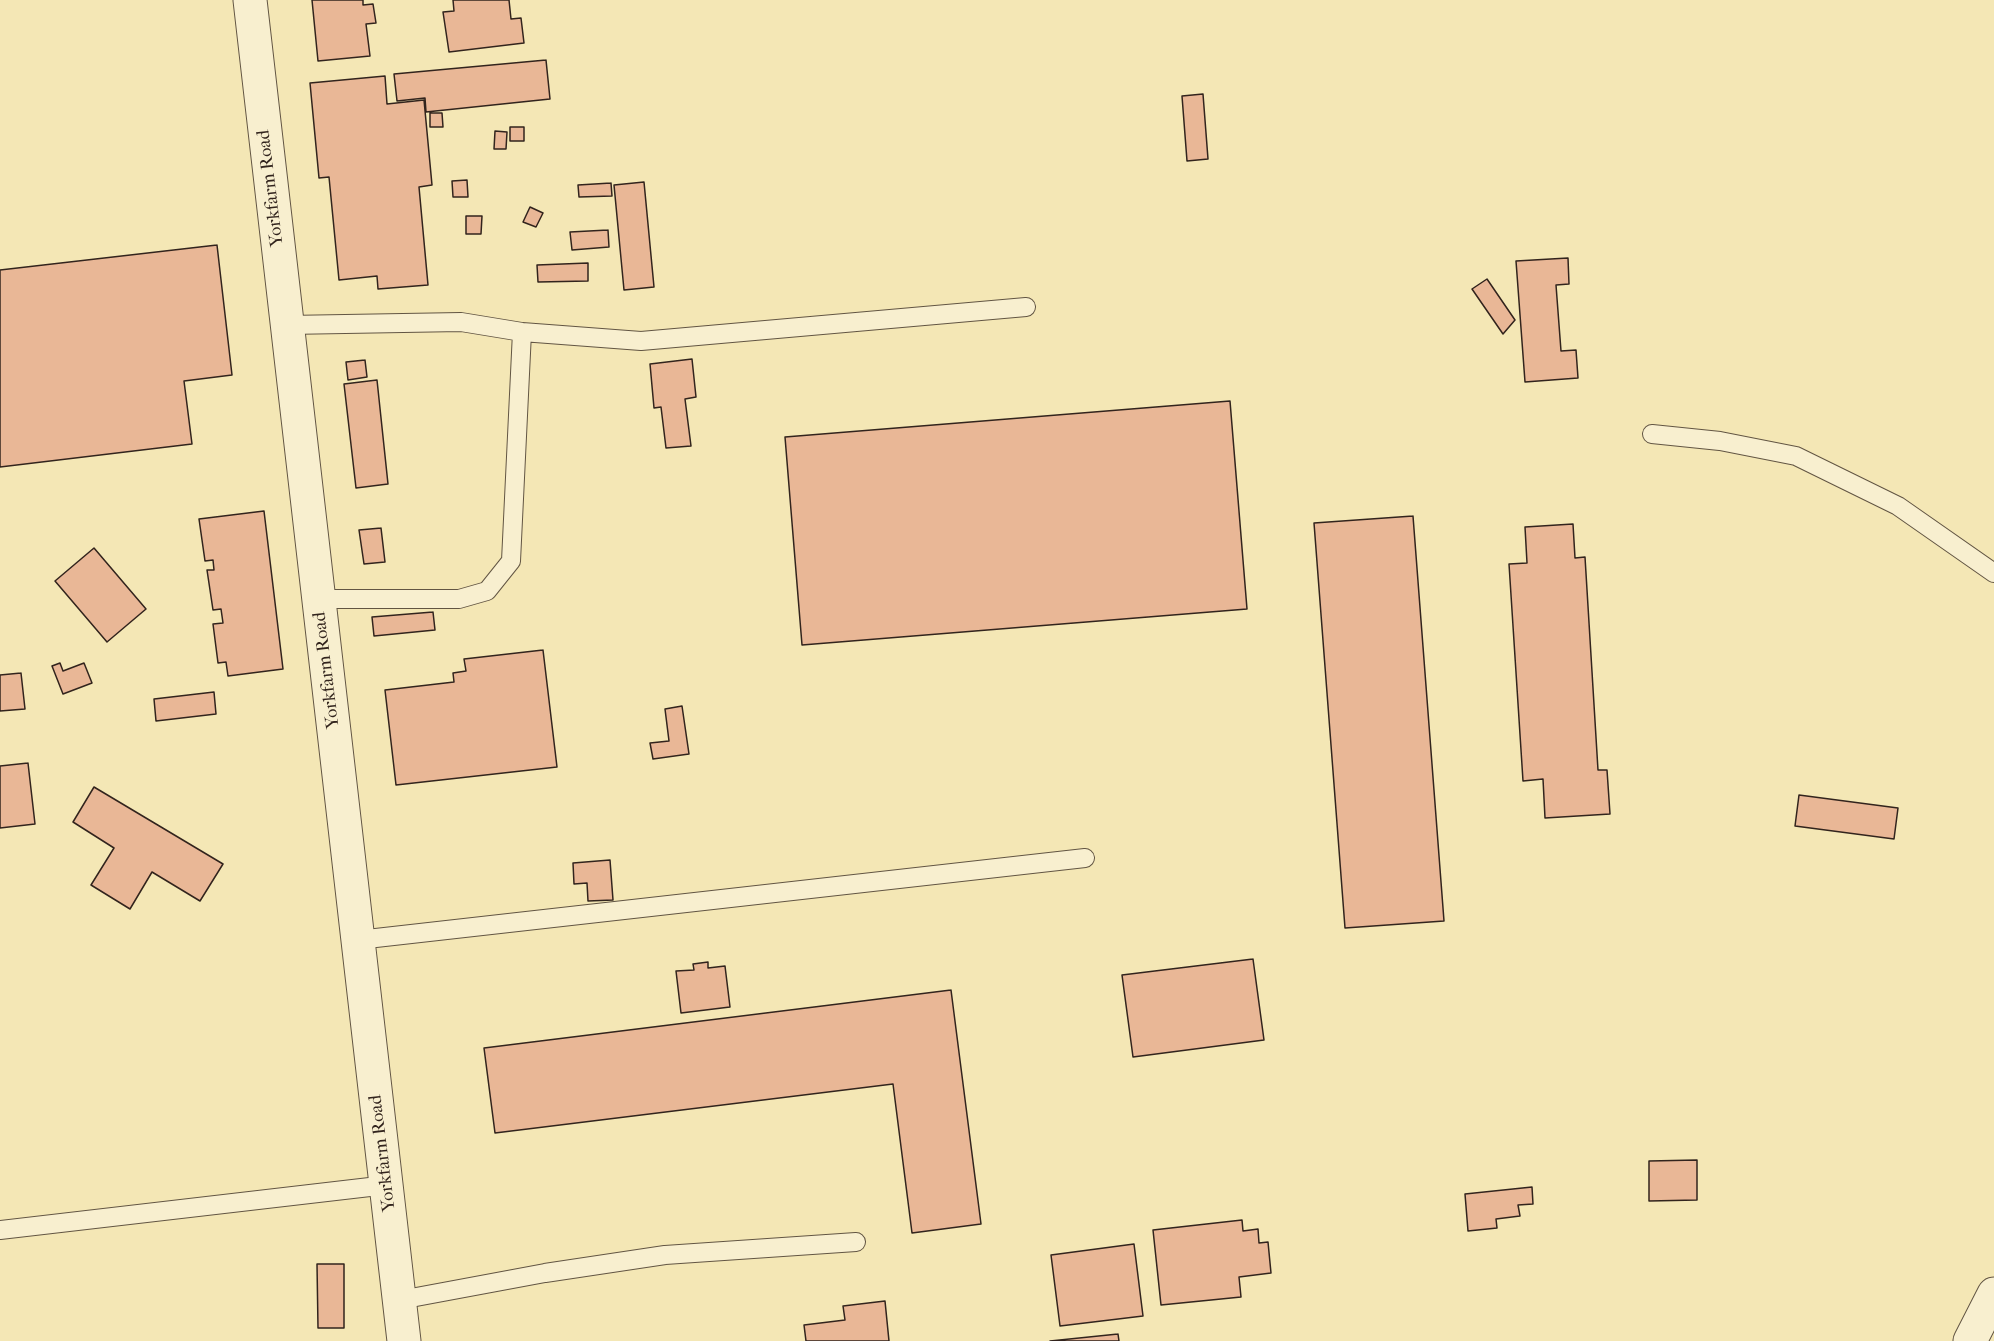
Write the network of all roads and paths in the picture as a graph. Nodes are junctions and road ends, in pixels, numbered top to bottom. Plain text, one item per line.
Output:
1 (250, 0) edge
2 (1026, 307) dead end
3 (287, 325) junction
4 (522, 332) junction
5 (1652, 435) dead end
6 (1994, 573) edge
7 (319, 599) junction
8 (1085, 858) dead end
9 (358, 940) junction
10 (387, 1185) junction
11 (0, 1230) edge
12 (856, 1242) dead end
13 (1994, 1294) edge
14 (400, 1300) junction
15 (404, 1341) edge
16 (1970, 1341) edge

1 - 3 street, Yorkfarm Road
2 - 4 lane
3 - 4 lane
3 - 7 street, Yorkfarm Road
4 - 7 lane
5 - 6 lane
7 - 9 street, Yorkfarm Road
8 - 9 lane
9 - 10 street, Yorkfarm Road
10 - 11 lane
10 - 14 street, Yorkfarm Road
12 - 14 lane
13 - 16 street
14 - 15 street, Yorkfarm Road

